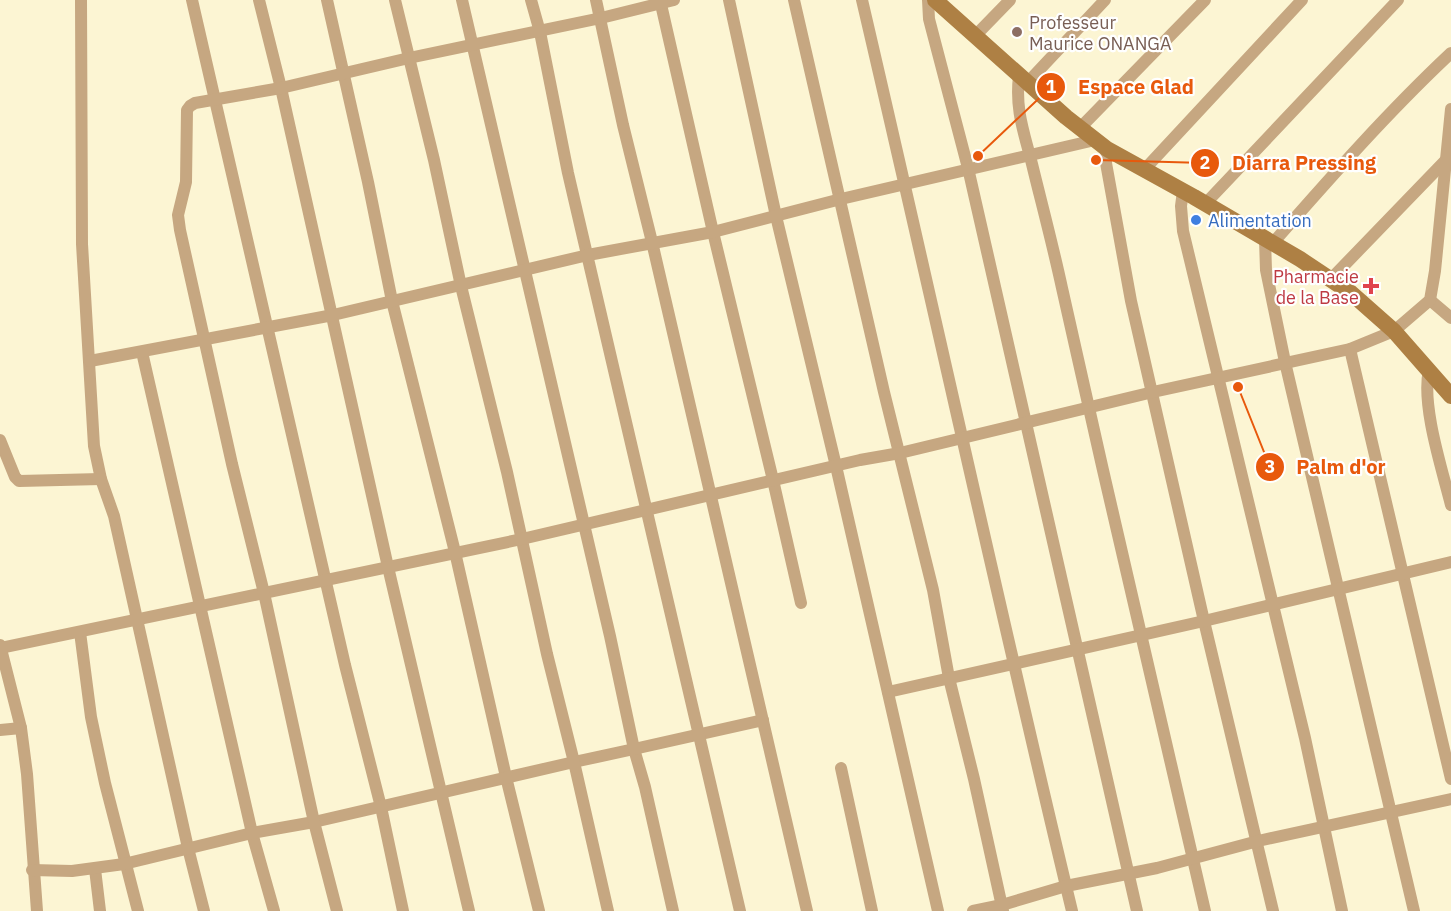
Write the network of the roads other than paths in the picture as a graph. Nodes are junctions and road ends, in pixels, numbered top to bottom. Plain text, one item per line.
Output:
1 (81, 0) edge
2 (192, 0) edge
3 (259, 0) edge
4 (327, 0) edge
5 (394, 0) edge
6 (462, 0) edge
7 (531, 0) edge
8 (597, 0) edge
9 (674, 0) edge
10 (729, 0) edge
11 (794, 0) edge
12 (862, 0) edge
13 (928, 0) edge
14 (935, 0) edge
15 (1010, 0) edge
16 (1105, 0) edge
17 (1205, 0) edge
18 (1302, 0) edge
19 (1398, 0) edge
20 (661, 2) edge
21 (601, 18) junction
22 (540, 32) junction
23 (975, 36) junction
24 (474, 46) junction
25 (1451, 53) edge
26 (409, 58) junction
27 (344, 73) junction
28 (1023, 79) junction
29 (281, 88) junction
30 (215, 100) junction
31 (1451, 109) edge
32 (1080, 129) junction
33 (1101, 144) junction
34 (1030, 155) junction
35 (1445, 161) junction
36 (968, 168) junction
37 (1144, 170) junction
38 (905, 184) junction
39 (1183, 191) junction
40 (841, 199) junction
41 (1205, 204) junction
42 (776, 216) junction
43 (713, 232) junction
44 (1269, 241) junction
45 (652, 242) junction
46 (588, 255) junction
47 (526, 271) junction
48 (1330, 280) junction
49 (461, 286) junction
50 (1430, 300) junction
51 (392, 301) junction
52 (333, 315) junction
53 (1451, 318) edge
54 (268, 328) junction
55 (1394, 332) junction
56 (205, 339) junction
57 (1350, 349) junction
58 (142, 352) junction
59 (90, 361) junction
60 (1286, 362) junction
61 (1429, 370) junction
62 (1220, 378) junction
63 (1153, 392) junction
64 (1451, 396) edge
65 (1089, 408) junction
66 (1027, 423) junction
67 (960, 438) junction
68 (0, 440) edge
69 (900, 453) junction
70 (836, 466) junction
71 (101, 479) junction
72 (773, 480) junction
73 (711, 495) junction
74 (1451, 505) edge
75 (647, 509) junction
76 (584, 525) junction
77 (522, 538) junction
78 (455, 552) junction
79 (1451, 562) edge
80 (388, 567) junction
81 (1402, 573) junction
82 (326, 579) junction
83 (1339, 588) junction
84 (264, 593) junction
85 (801, 603) dead end
86 (1274, 605) junction
87 (200, 608) junction
88 (138, 621) junction
89 (1204, 621) junction
90 (80, 632) junction
91 (1139, 635) junction
92 (0, 647) edge
93 (1078, 649) junction
94 (1012, 663) junction
95 (949, 678) junction
96 (888, 692) junction
97 (763, 720) junction
98 (21, 728) junction
99 (0, 730) edge
100 (698, 733) junction
101 (634, 749) junction
102 (574, 762) junction
103 (841, 768) dead end
104 (506, 777) junction
105 (1451, 779) edge
106 (442, 792) junction
107 (1451, 799) edge
108 (381, 807) junction
109 (1391, 813) junction
110 (314, 822) junction
111 (1325, 828) junction
112 (252, 833) junction
113 (1258, 842) junction
114 (188, 848) junction
115 (1193, 860) junction
116 (124, 864) junction
117 (95, 869) junction
118 (32, 870) junction
119 (1128, 874) junction
120 (1066, 886) junction
121 (1002, 908) edge
122 (37, 911) edge
123 (100, 911) edge
124 (138, 911) edge
125 (204, 911) edge
126 (274, 911) edge
127 (337, 911) edge
128 (403, 911) edge
129 (469, 911) edge
130 (539, 911) edge
131 (608, 911) edge
132 (673, 911) edge
133 (740, 911) edge
134 (807, 911) edge
135 (872, 911) edge
136 (938, 911) edge
137 (973, 911) edge
138 (1072, 911) edge
139 (1137, 911) edge
140 (1205, 911) edge
141 (1273, 911) edge
142 (1342, 911) edge
143 (1414, 911) edge

1 - 59 street
2 - 30 street
3 - 29 street
4 - 27 street
5 - 26 street
6 - 24 street
7 - 22 street
8 - 21 street
9 - 20 street
10 - 42 street
11 - 40 street
12 - 38 street
13 - 36 street
14 - 23 main road
15 - 23 street
16 - 28 street
17 - 32 street
18 - 37 street
19 - 41 street
20 - 21 street
20 - 43 street
21 - 22 street
21 - 45 street
22 - 24 street
22 - 46 street
23 - 28 main road
24 - 26 street
24 - 47 street
25 - 44 street
26 - 27 street
26 - 49 street
27 - 29 street
27 - 51 street
28 - 32 main road
28 - 34 street
29 - 30 street
29 - 52 street
30 - 54 street
30 - 56 street
31 - 35 street
32 - 33 main road
33 - 34 street
33 - 37 main road
33 - 63 street
34 - 36 street
34 - 65 street
35 - 48 street
35 - 50 street
36 - 38 street
36 - 66 street
37 - 39 main road
38 - 40 street
38 - 67 street
39 - 41 main road
39 - 62 street
40 - 42 street
40 - 69 street
41 - 44 main road
42 - 43 street
42 - 70 street
43 - 45 street
43 - 72 street
44 - 48 main road
44 - 60 street
45 - 46 street
45 - 73 street
46 - 47 street
46 - 75 street
47 - 49 street
47 - 76 street
48 - 55 main road
49 - 51 street
49 - 77 street
50 - 53 street
50 - 55 street
51 - 52 street
51 - 78 street
52 - 54 street
52 - 80 street
54 - 56 street
54 - 82 street
55 - 57 street
55 - 61 main road
56 - 58 street
56 - 84 street
57 - 60 street
57 - 81 street
58 - 59 street
58 - 87 street
59 - 71 street
60 - 62 street
60 - 83 street
61 - 64 main road
61 - 74 street
62 - 63 street
62 - 86 street
63 - 65 street
63 - 89 street
65 - 66 street
65 - 91 street
66 - 67 street
66 - 93 street
67 - 69 street
67 - 94 street
68 - 71 street
69 - 70 street
69 - 95 street
70 - 72 street
70 - 96 street
71 - 88 street
72 - 73 street
72 - 85 street
73 - 75 street
73 - 97 street
75 - 76 street
75 - 100 street
76 - 77 street
76 - 101 street
77 - 78 street
77 - 102 street
78 - 80 street
78 - 104 street
79 - 81 street
80 - 82 street
80 - 106 street
81 - 83 street
81 - 105 street
82 - 84 street
82 - 108 street
83 - 86 street
83 - 109 street
84 - 87 street
84 - 110 street
86 - 89 street
86 - 111 street
87 - 88 street
87 - 112 street
88 - 90 street
88 - 114 street
89 - 91 street
89 - 113 street
90 - 92 street
90 - 116 street
91 - 93 street
91 - 115 street
92 - 98 street
93 - 94 street
93 - 119 street
94 - 95 street
94 - 120 street
95 - 96 street
95 - 121 street
96 - 136 street
97 - 100 street
97 - 134 street
98 - 99 street
98 - 118 street
100 - 101 street
100 - 133 street
101 - 102 street
101 - 132 street
102 - 104 street
102 - 131 street
103 - 135 street
104 - 106 street
104 - 130 street
106 - 108 street
106 - 129 street
107 - 109 street
108 - 110 street
108 - 128 street
109 - 111 street
109 - 143 street
110 - 112 street
110 - 127 street
111 - 113 street
111 - 142 street
112 - 114 street
112 - 126 street
113 - 115 street
113 - 141 street
114 - 116 street
114 - 125 street
115 - 119 street
115 - 140 street
116 - 117 street
116 - 124 street
117 - 118 street
117 - 123 street
118 - 122 street
119 - 120 street
119 - 139 street
120 - 121 street
120 - 138 street
121 - 137 street

